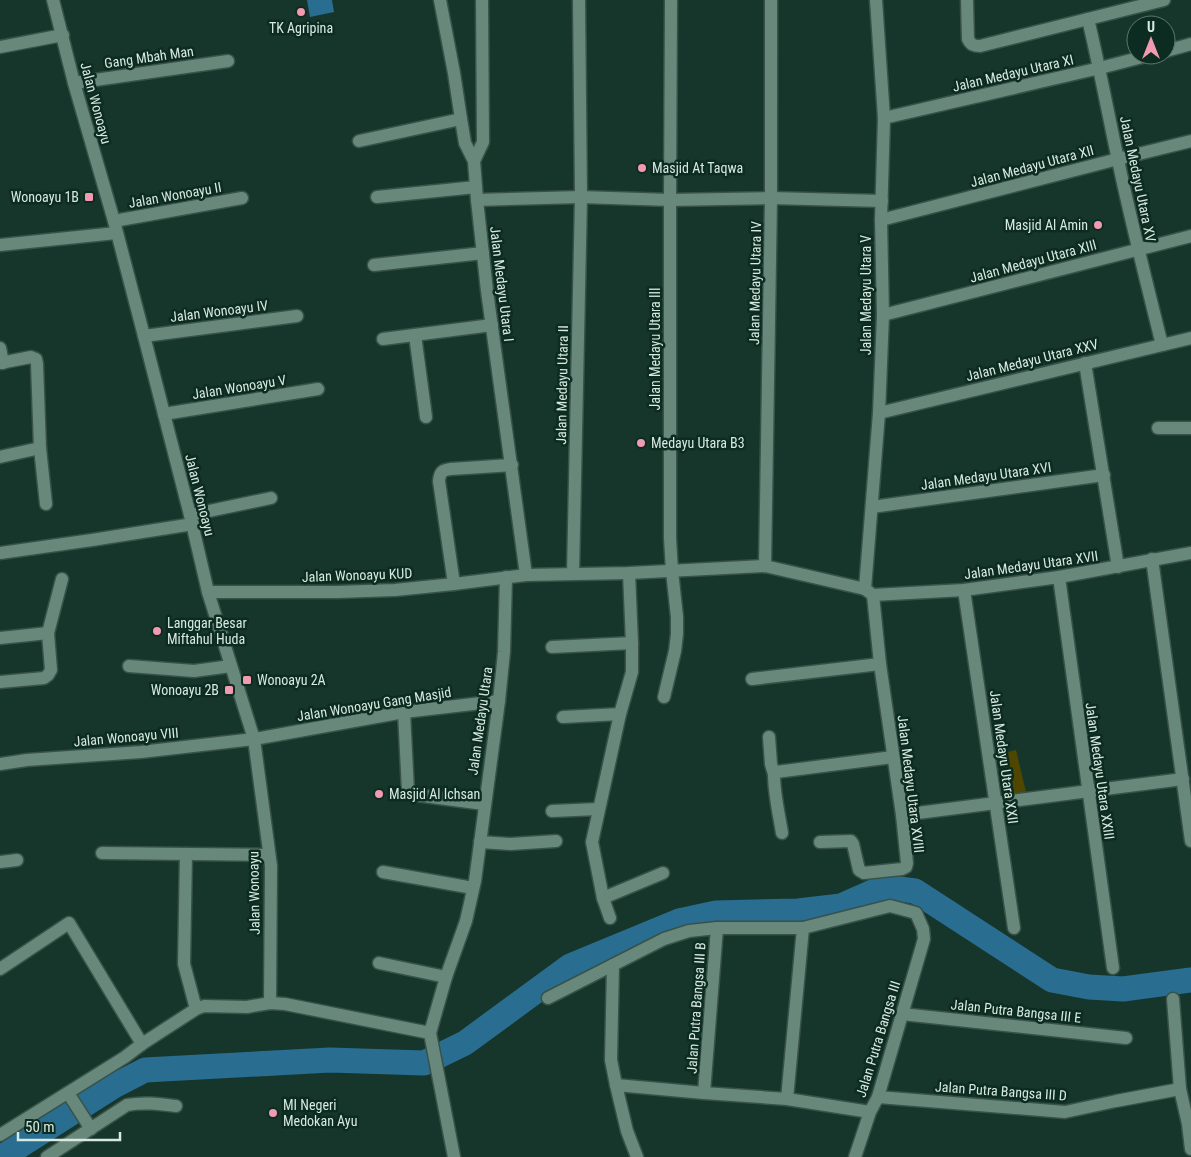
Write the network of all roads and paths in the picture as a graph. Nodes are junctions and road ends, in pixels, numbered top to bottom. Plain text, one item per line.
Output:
1 (53, 0) edge
2 (440, 0) edge
3 (482, 0) edge
4 (579, 0) edge
5 (671, 0) edge
6 (771, 0) edge
7 (876, 0) edge
8 (967, 0) edge
9 (1164, 0) edge
10 (1088, 18) junction
11 (62, 35) junction
12 (1191, 44) edge
13 (0, 47) edge
14 (1176, 48) edge
15 (228, 61) dead end
16 (1126, 61) edge
17 (1100, 68) junction
18 (74, 84) junction
19 (884, 118) junction
20 (460, 119) junction
21 (359, 141) dead end
22 (1191, 141) edge
23 (1118, 159) junction
24 (474, 161) junction
25 (476, 186) junction
26 (377, 197) dead end
27 (581, 197) junction
28 (242, 198) dead end
29 (772, 198) junction
30 (477, 200) junction
31 (670, 200) junction
32 (882, 201) junction
33 (881, 220) junction
34 (115, 227) junction
35 (1191, 236) edge
36 (0, 245) edge
37 (1138, 249) junction
38 (483, 253) junction
39 (374, 265) dead end
40 (883, 315) junction
41 (297, 316) dead end
42 (492, 326) junction
43 (415, 335) junction
44 (144, 336) junction
45 (1191, 338) edge
46 (384, 339) dead end
47 (1162, 345) junction
48 (0, 348) edge
49 (1, 363) edge
50 (1085, 363) junction
51 (318, 389) dead end
52 (879, 413) junction
53 (164, 414) junction
54 (426, 417) dead end
55 (1158, 428) dead end
56 (1191, 428) edge
57 (40, 448) junction
58 (0, 457) edge
59 (512, 465) junction
60 (1104, 475) junction
61 (271, 498) dead end
62 (46, 504) dead end
63 (872, 507) junction
64 (192, 520) junction
65 (0, 553) edge
66 (1191, 553) edge
67 (1152, 560) junction
68 (765, 566) junction
69 (1118, 567) junction
70 (672, 571) junction
71 (629, 573) junction
72 (573, 574) junction
73 (526, 575) junction
74 (506, 577) junction
75 (1059, 577) junction
76 (62, 578) dead end
77 (454, 584) junction
78 (964, 590) junction
79 (208, 592) junction
80 (869, 592) junction
81 (48, 633) junction
82 (0, 638) edge
83 (632, 643) junction
84 (552, 647) dead end
85 (880, 664) junction
86 (129, 666) dead end
87 (231, 666) junction
88 (752, 679) dead end
89 (0, 682) edge
90 (664, 697) dead end
91 (499, 701) junction
92 (404, 712) junction
93 (620, 714) junction
94 (563, 718) dead end
95 (768, 738) dead end
96 (254, 739) junction
97 (893, 757) junction
98 (0, 764) edge
99 (1185, 772) edge
100 (774, 774) junction
101 (1088, 792) junction
102 (484, 804) junction
103 (996, 804) junction
104 (598, 809) junction
105 (552, 811) dead end
106 (902, 815) junction
107 (782, 834) dead end
108 (556, 841) dead end
109 (1191, 841) edge
110 (480, 842) junction
111 (820, 842) dead end
112 (102, 853) dead end
113 (186, 854) junction
114 (270, 855) junction
115 (17, 860) dead end
116 (0, 862) edge
117 (383, 872) dead end
118 (663, 873) dead end
119 (473, 888) junction
120 (603, 898) junction
121 (610, 918) dead end
122 (717, 928) junction
123 (803, 928) junction
124 (1014, 928) dead end
125 (923, 929) joint
126 (379, 963) dead end
127 (613, 965) junction
128 (1113, 968) dead end
129 (0, 969) edge
130 (446, 977) junction
131 (548, 998) dead end
132 (1173, 999) dead end
133 (270, 1004) junction
134 (196, 1009) junction
135 (902, 1014) junction
136 (431, 1038) junction
137 (1126, 1038) dead end
138 (142, 1044) junction
139 (616, 1085) junction
140 (1180, 1089) junction
141 (704, 1093) junction
142 (70, 1096) junction
143 (878, 1097) junction
144 (787, 1099) junction
145 (176, 1106) dead end
146 (870, 1112) junction
147 (89, 1126) junction
148 (0, 1135) edge
149 (1191, 1149) edge
150 (47, 1157) edge
151 (454, 1157) edge
152 (637, 1157) edge
153 (855, 1157) edge

1 - 11 street, Jalan Wonoayu
2 - 20 street, Jalan Medayu Utara I
3 - 24 street
4 - 27 street, Jalan Medayu Utara II
5 - 31 street, Jalan Medayu Utara III
6 - 29 street, Jalan Medayu Utara IV
7 - 19 street, Jalan Medayu Utara V
8 - 10 street
9 - 10 street
10 - 17 street, Jalan Medayu Utara XV
11 - 13 street
11 - 18 street, Jalan Wonoayu
12 - 14 street
15 - 18 street, Gang Mbah Man
16 - 17 street, Jalan Medayu Utara XI
17 - 19 street, Jalan Medayu Utara XI
17 - 23 street, Jalan Medayu Utara XV
18 - 34 street, Jalan Wonoayu
19 - 32 street, Jalan Medayu Utara V
20 - 21 street
20 - 24 street, Jalan Medayu Utara I
22 - 23 street, Jalan Medayu Utara XII
23 - 33 street, Jalan Medayu Utara XII
23 - 37 street, Jalan Medayu Utara XV
24 - 25 street, Jalan Medayu Utara I
25 - 26 street
25 - 30 street, Jalan Medayu Utara I
27 - 30 street
27 - 31 street
27 - 72 street, Jalan Medayu Utara II
28 - 34 street, Jalan Wonoayu II
29 - 31 street
29 - 32 street
29 - 68 street, Jalan Medayu Utara IV
30 - 38 street, Jalan Medayu Utara I
31 - 70 street, Jalan Medayu Utara III
32 - 33 street, Jalan Medayu Utara V
33 - 40 street, Jalan Medayu Utara V
34 - 36 street, Jalan Wonoayu II
34 - 44 street, Jalan Wonoayu
35 - 37 street, Jalan Medayu Utara XIII
37 - 40 street, Jalan Medayu Utara XIII
37 - 47 street, Jalan Medayu Utara XV
38 - 39 street
38 - 42 street, Jalan Medayu Utara I
40 - 52 street, Jalan Medayu Utara V
41 - 44 street, Jalan Wonoayu IV
42 - 43 street
42 - 59 street, Jalan Medayu Utara I
43 - 46 street
43 - 54 street
44 - 53 street, Jalan Wonoayu
45 - 47 street, Jalan Medayu Utara XXV
47 - 50 street, Jalan Medayu Utara XXV
48 - 49 street
49 - 57 street
50 - 52 street, Jalan Medayu Utara XXV
50 - 60 street
51 - 53 street, Jalan Wonoayu V
52 - 63 street, Jalan Medayu Utara V
53 - 64 street, Jalan Wonoayu
55 - 56 street
57 - 58 street
57 - 62 street
59 - 73 street, Jalan Medayu Utara I
59 - 77 street
60 - 63 street, Jalan Medayu Utara XVI
60 - 69 street
61 - 64 street
63 - 80 street, Jalan Medayu Utara V
64 - 65 street
64 - 79 street, Jalan Wonoayu
66 - 67 street, Jalan Medayu Utara XVII
67 - 69 street, Jalan Medayu Utara XVII
67 - 99 street
68 - 70 street
68 - 80 street
69 - 75 street, Jalan Medayu Utara XVII
70 - 71 street
70 - 90 street, Jalan Medayu Utara III
71 - 72 street
71 - 83 street
72 - 73 street
73 - 74 street
74 - 77 street, Jalan Wonoayu KUD
74 - 91 street, Jalan Medayu Utara
75 - 78 street, Jalan Medayu Utara XVII
75 - 101 street, Jalan Medayu Utara XXIII
76 - 81 street
77 - 79 street, Jalan Wonoayu KUD
78 - 80 street, Jalan Medayu Utara XVII
78 - 103 street, Jalan Medayu Utara XXII
79 - 87 street, Jalan Wonoayu
80 - 85 street, Jalan Medayu Utara XVIII
81 - 82 street
81 - 89 street
83 - 84 street
83 - 93 street
85 - 88 street
85 - 97 street, Jalan Medayu Utara XVIII
86 - 87 street
87 - 96 street, Jalan Wonoayu
91 - 92 street, Jalan Wonoayu Gang Masjid
91 - 102 street, Jalan Medayu Utara
92 - 96 street, Jalan Wonoayu Gang Masjid
92 - 102 street
93 - 94 street
93 - 104 street
95 - 100 street
96 - 98 street, Jalan Wonoayu VIII
96 - 114 street, Jalan Wonoayu
97 - 100 street
97 - 106 street, Jalan Medayu Utara XVIII
99 - 101 street
99 - 109 street
100 - 107 street
101 - 103 street
101 - 128 street, Jalan Medayu Utara XXIII
102 - 110 street, Jalan Medayu Utara
103 - 106 street
103 - 124 street, Jalan Medayu Utara XXII
104 - 105 street
104 - 120 street
106 - 111 street, Jalan Medayu Utara XVIII
108 - 110 street
110 - 119 street, Jalan Medayu Utara
112 - 113 street
113 - 114 street
113 - 134 street
114 - 133 street, Jalan Wonoayu
115 - 116 street
117 - 119 street
118 - 120 street
119 - 130 street, Jalan Medayu Utara
120 - 121 street
122 - 123 street, Jalan Putra Bangsa III B
122 - 127 street
122 - 141 street, Jalan Putra Bangsa III B
123 - 125 street, Jalan Putra Bangsa III B
123 - 144 street
125 - 135 street, Jalan Putra Bangsa III
126 - 130 street
127 - 131 street
127 - 139 street
129 - 138 street
130 - 136 street, Jalan Medayu Utara
132 - 140 street
133 - 134 street
133 - 136 street
134 - 138 street
135 - 137 street, Jalan Putra Bangsa III E
135 - 143 street, Jalan Putra Bangsa III
136 - 151 street
138 - 142 street
139 - 141 street
139 - 152 street
140 - 143 street, Jalan Putra Bangsa III D
140 - 149 street
141 - 144 street, Jalan Putra Bangsa III B
142 - 147 street
142 - 148 street
143 - 146 street, Jalan Putra Bangsa III
144 - 146 street, Jalan Putra Bangsa III B
145 - 147 street
146 - 153 street, Jalan Putra Bangsa III
147 - 150 street

